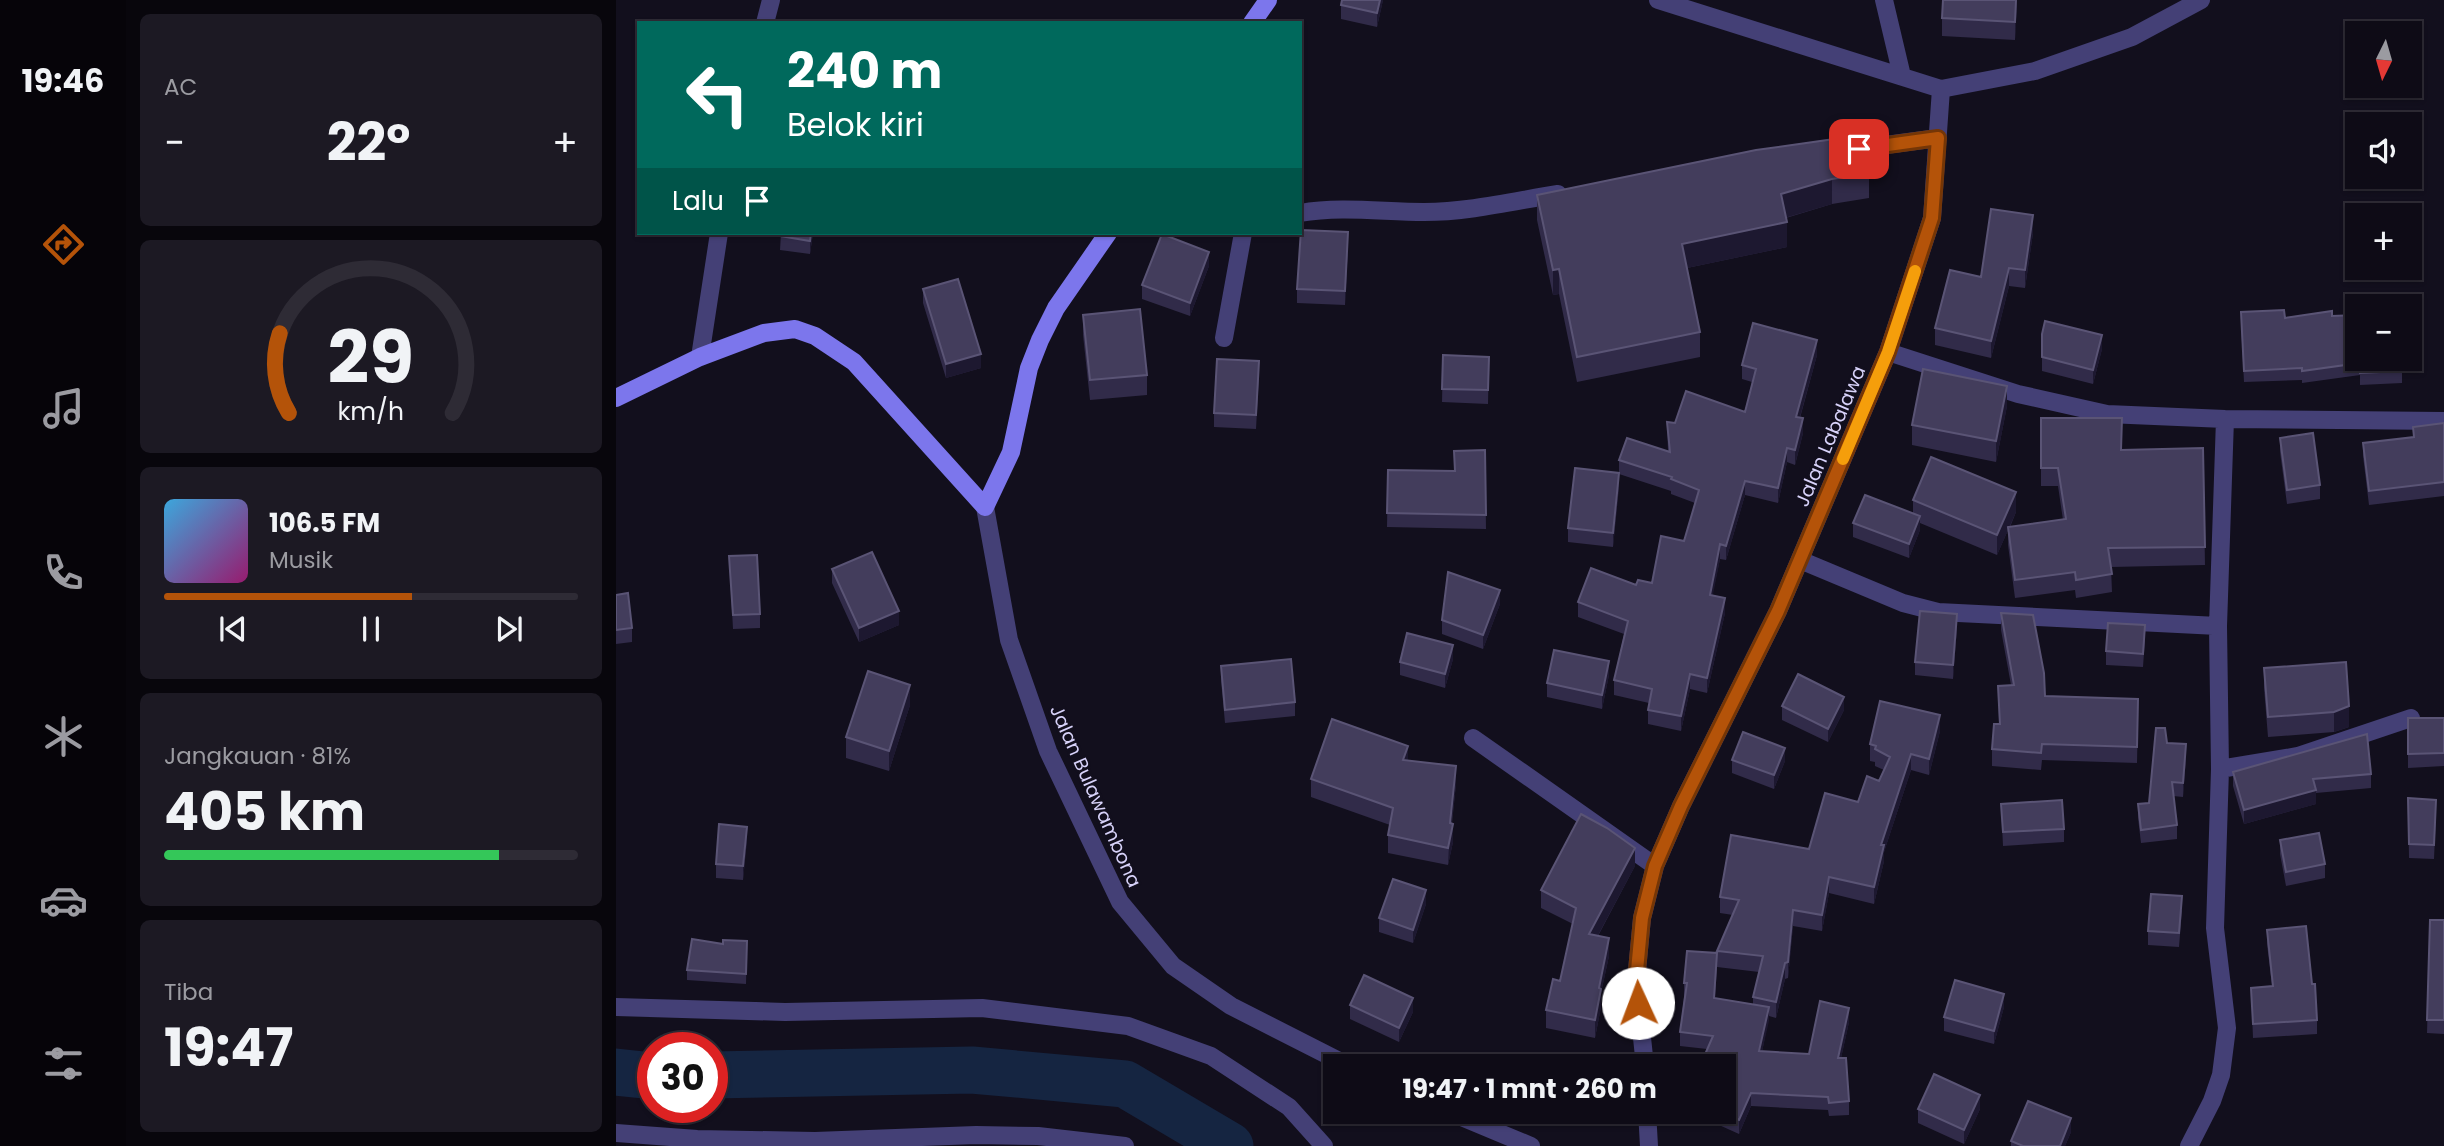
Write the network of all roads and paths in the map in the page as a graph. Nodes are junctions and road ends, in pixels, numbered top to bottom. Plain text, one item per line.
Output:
1 (771, 0) edge
2 (1268, 0) edge
3 (1658, 0) edge
4 (1884, 0) edge
5 (2201, 0) edge
6 (766, 21) edge
7 (1253, 21) edge
8 (1902, 76) junction
9 (1941, 89) junction
10 (1938, 138) junction
11 (1828, 153) edge
12 (1570, 192) edge
13 (1302, 213) edge
14 (719, 235) edge
15 (1107, 235) edge
16 (1242, 235) edge
17 (1224, 338) dead end
18 (1888, 352) junction
19 (700, 357) junction
20 (616, 398) edge
21 (2225, 419) junction
22 (2444, 421) edge
23 (985, 507) junction
24 (1800, 560) junction
25 (2218, 626) junction
26 (2412, 718) edge
27 (1473, 738) dead end
28 (2220, 769) junction
29 (1655, 866) junction
30 (616, 1007) edge
31 (1325, 1054) edge
32 (1643, 1054) edge
33 (1478, 1124) edge
34 (1647, 1124) edge
35 (616, 1133) edge
36 (1125, 1146) edge
37 (1324, 1146) edge
38 (1531, 1146) edge
39 (1648, 1146) edge
40 (2189, 1146) edge

1 - 6 street
2 - 7 main road
3 - 8 street
4 - 8 street
5 - 9 street
8 - 9 street
9 - 10 street, Jalan Labalawa
10 - 11 street
10 - 18 street, Jalan Labalawa
12 - 13 street
14 - 19 street
15 - 23 main road
16 - 17 street
18 - 21 street
18 - 24 street, Jalan Labalawa
19 - 20 main road
19 - 23 main road
21 - 22 street
21 - 25 street
23 - 31 street, Jalan Bulawambona
24 - 25 street
24 - 29 street, Jalan Labalawa
25 - 28 street
26 - 28 street
27 - 29 street
28 - 40 street
29 - 32 street, Jalan Labalawa
30 - 37 street
33 - 38 street
34 - 39 street
35 - 36 street

